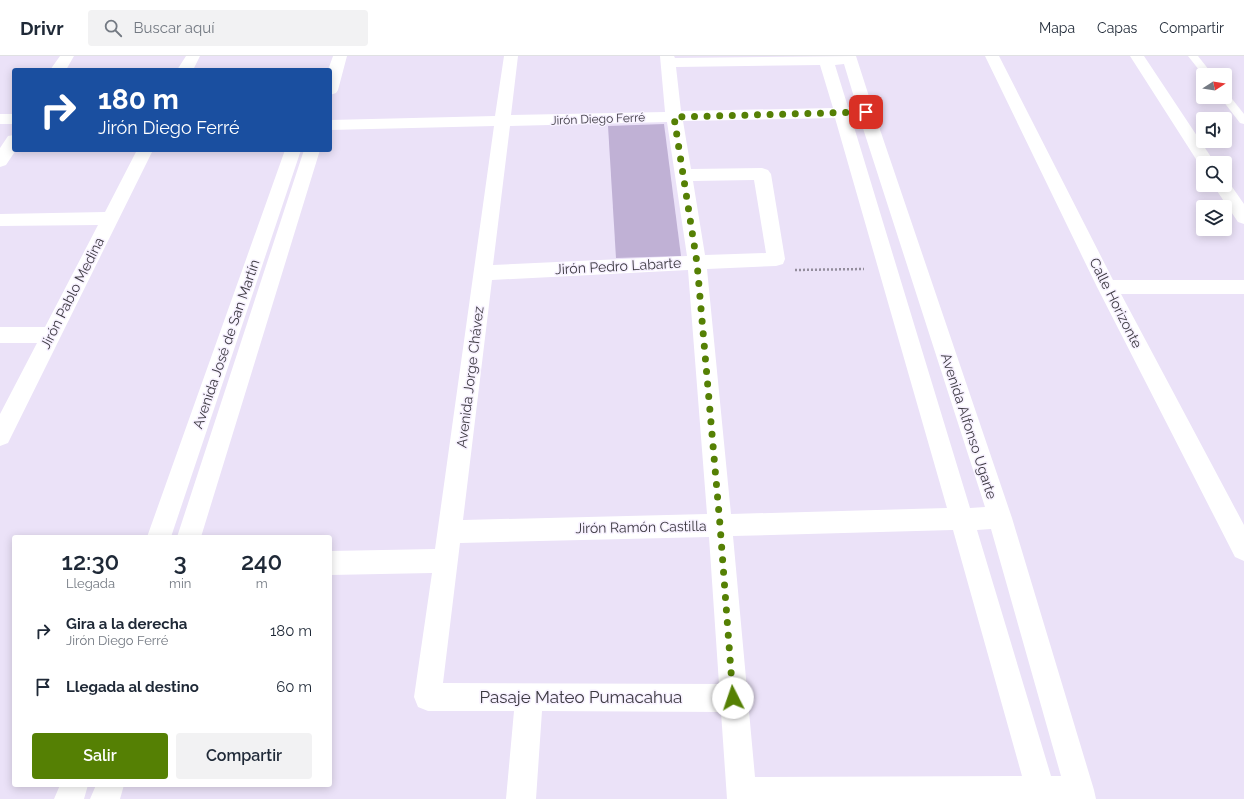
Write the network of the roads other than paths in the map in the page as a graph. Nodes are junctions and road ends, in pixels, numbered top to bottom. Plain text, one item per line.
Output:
1 (67, 56) edge
2 (192, 56) edge
3 (340, 56) edge
4 (511, 56) edge
5 (992, 56) edge
6 (1137, 56) edge
7 (1193, 56) edge
8 (826, 58) edge
9 (850, 58) edge
10 (668, 60) edge
11 (59, 68) edge
12 (186, 68) edge
13 (1202, 68) edge
14 (332, 83) edge
15 (1231, 104) edge
16 (866, 112) junction
17 (843, 113) junction
18 (674, 117) junction
19 (0, 119) edge
20 (12, 119) edge
21 (1244, 121) edge
22 (503, 122) junction
23 (332, 125) edge
24 (12, 143) edge
25 (144, 152) edge
26 (292, 152) edge
27 (311, 152) edge
28 (1202, 156) edge
29 (0, 161) edge
30 (683, 175) junction
31 (1227, 192) edge
32 (110, 218) junction
33 (1244, 218) edge
34 (0, 220) edge
35 (697, 263) junction
36 (484, 273) junction
37 (1107, 287) junction
38 (1244, 287) edge
39 (0, 335) edge
40 (51, 335) junction
41 (0, 436) edge
42 (1000, 518) junction
43 (962, 519) junction
44 (720, 525) junction
45 (451, 532) junction
46 (160, 535) edge
47 (190, 535) edge
48 (1244, 549) edge
49 (446, 561) junction
50 (332, 563) edge
51 (428, 697) joint
52 (529, 697) junction
53 (733, 698) junction
54 (73, 787) edge
55 (109, 787) edge
56 (1080, 794) edge
57 (741, 795) edge
58 (1042, 795) edge
59 (69, 799) edge
60 (105, 799) edge
61 (521, 799) edge

1 - 11 street
2 - 12 street
3 - 14 street
4 - 22 street, Avenida Jorge Chávez
5 - 37 street, Calle Horizonte
6 - 28 street
7 - 13 lane
8 - 9 street
8 - 10 street
8 - 17 street
9 - 16 street, Avenida Alfonso Ugarte
10 - 18 street
15 - 21 lane
16 - 17 street, Jirón Diego Ferré
16 - 42 street, Avenida Alfonso Ugarte
17 - 18 street, Jirón Diego Ferré
17 - 43 street
18 - 22 street, Jirón Diego Ferré
18 - 30 street
19 - 20 street
22 - 23 street, Jirón Diego Ferré
22 - 36 street, Avenida Jorge Chávez
24 - 29 street
25 - 32 street, Jirón Pablo Medina
26 - 46 street, Avenida José de San Martín
27 - 47 street, Avenida José de San Martín
30 - 35 street
30 - 35 street, Jirón Pedro Labarte
31 - 33 street
32 - 34 street
32 - 40 street, Jirón Pablo Medina
35 - 36 street, Jirón Pedro Labarte
35 - 44 street
36 - 45 street, Avenida Jorge Chávez
37 - 38 street
37 - 48 street, Calle Horizonte
39 - 40 street
40 - 41 street, Jirón Pablo Medina
42 - 43 street, Jirón Ramón Castilla
42 - 56 street, Avenida Alfonso Ugarte
43 - 44 street, Jirón Ramón Castilla
43 - 58 street
44 - 45 street, Jirón Ramón Castilla
44 - 53 street
45 - 49 street, Avenida Jorge Chávez
49 - 50 street
49 - 51 street, Avenida Jorge Chávez
51 - 52 street, Pasaje Mateo Pumacahua
52 - 53 street, Pasaje Mateo Pumacahua
52 - 61 street
53 - 57 street
54 - 59 street
55 - 60 street
56 - 58 street
57 - 58 street

